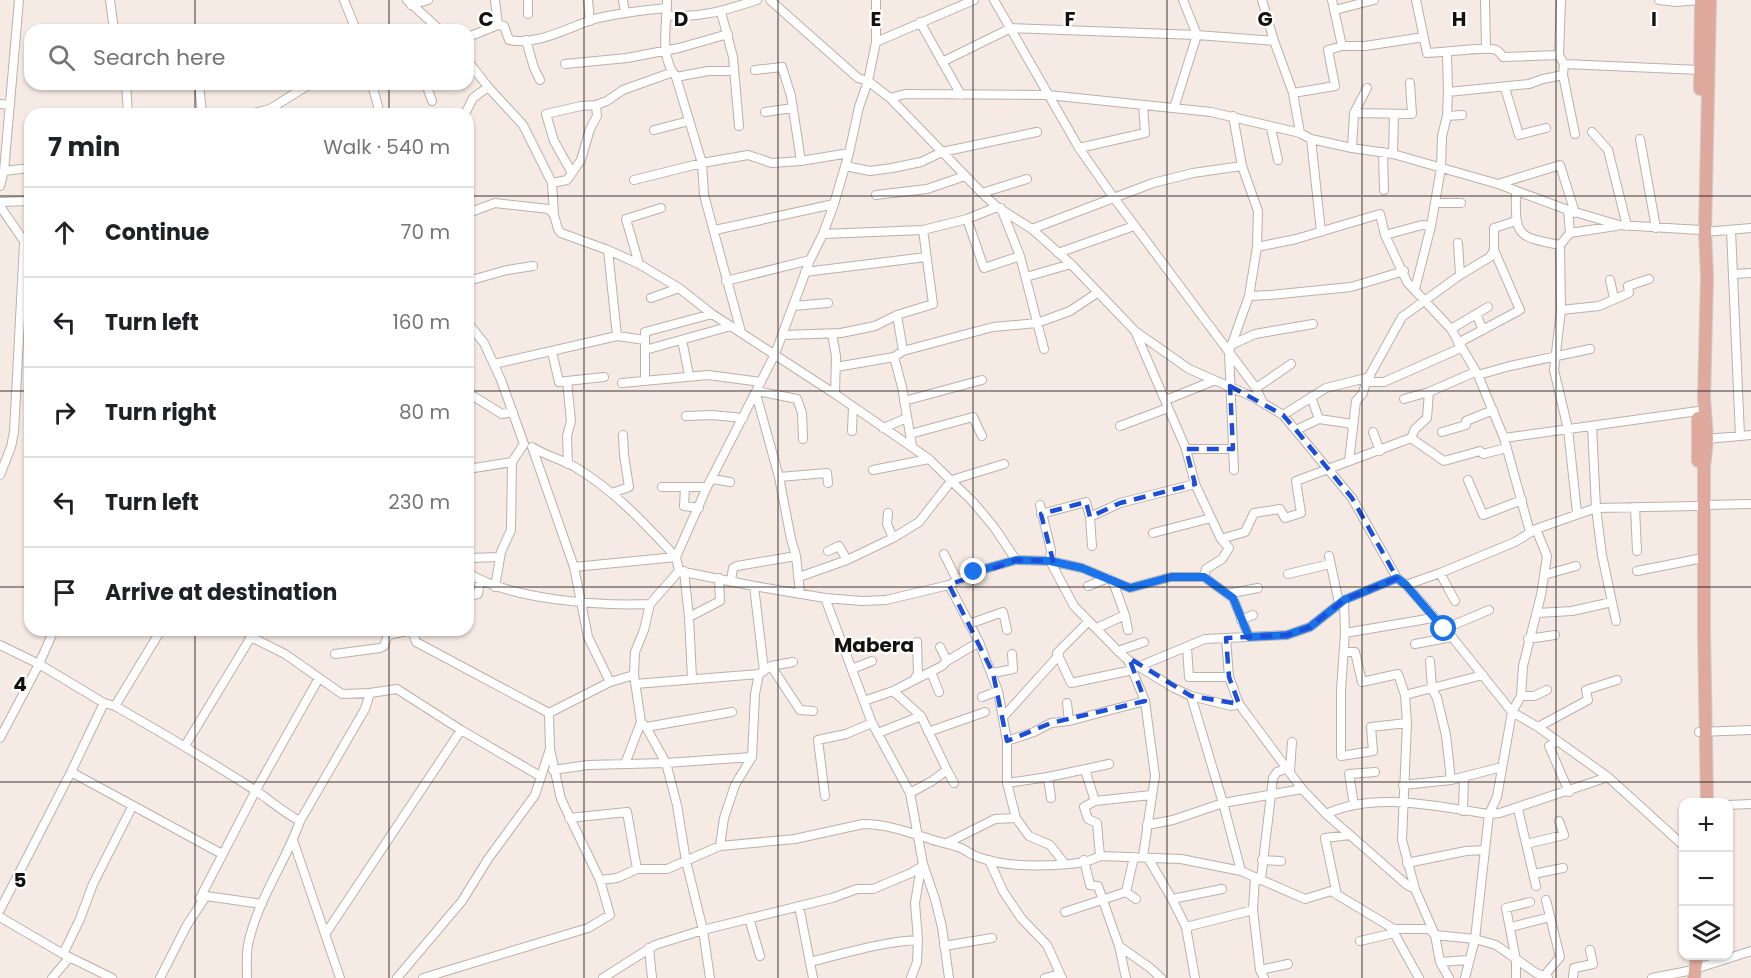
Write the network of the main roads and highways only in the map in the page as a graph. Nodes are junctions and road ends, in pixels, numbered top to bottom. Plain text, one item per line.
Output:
1 (1700, 0) edge
2 (1710, 0) edge
3 (1705, 50) junction
4 (1702, 231) junction
5 (1701, 506) junction
6 (1703, 732) junction
7 (1700, 798) edge
8 (1707, 798) edge

1 - 3 main road
2 - 3 main road
3 - 4 main road
3 - 4 main road
4 - 5 main road
4 - 5 main road
5 - 6 main road
5 - 6 main road
6 - 7 main road
6 - 8 main road

